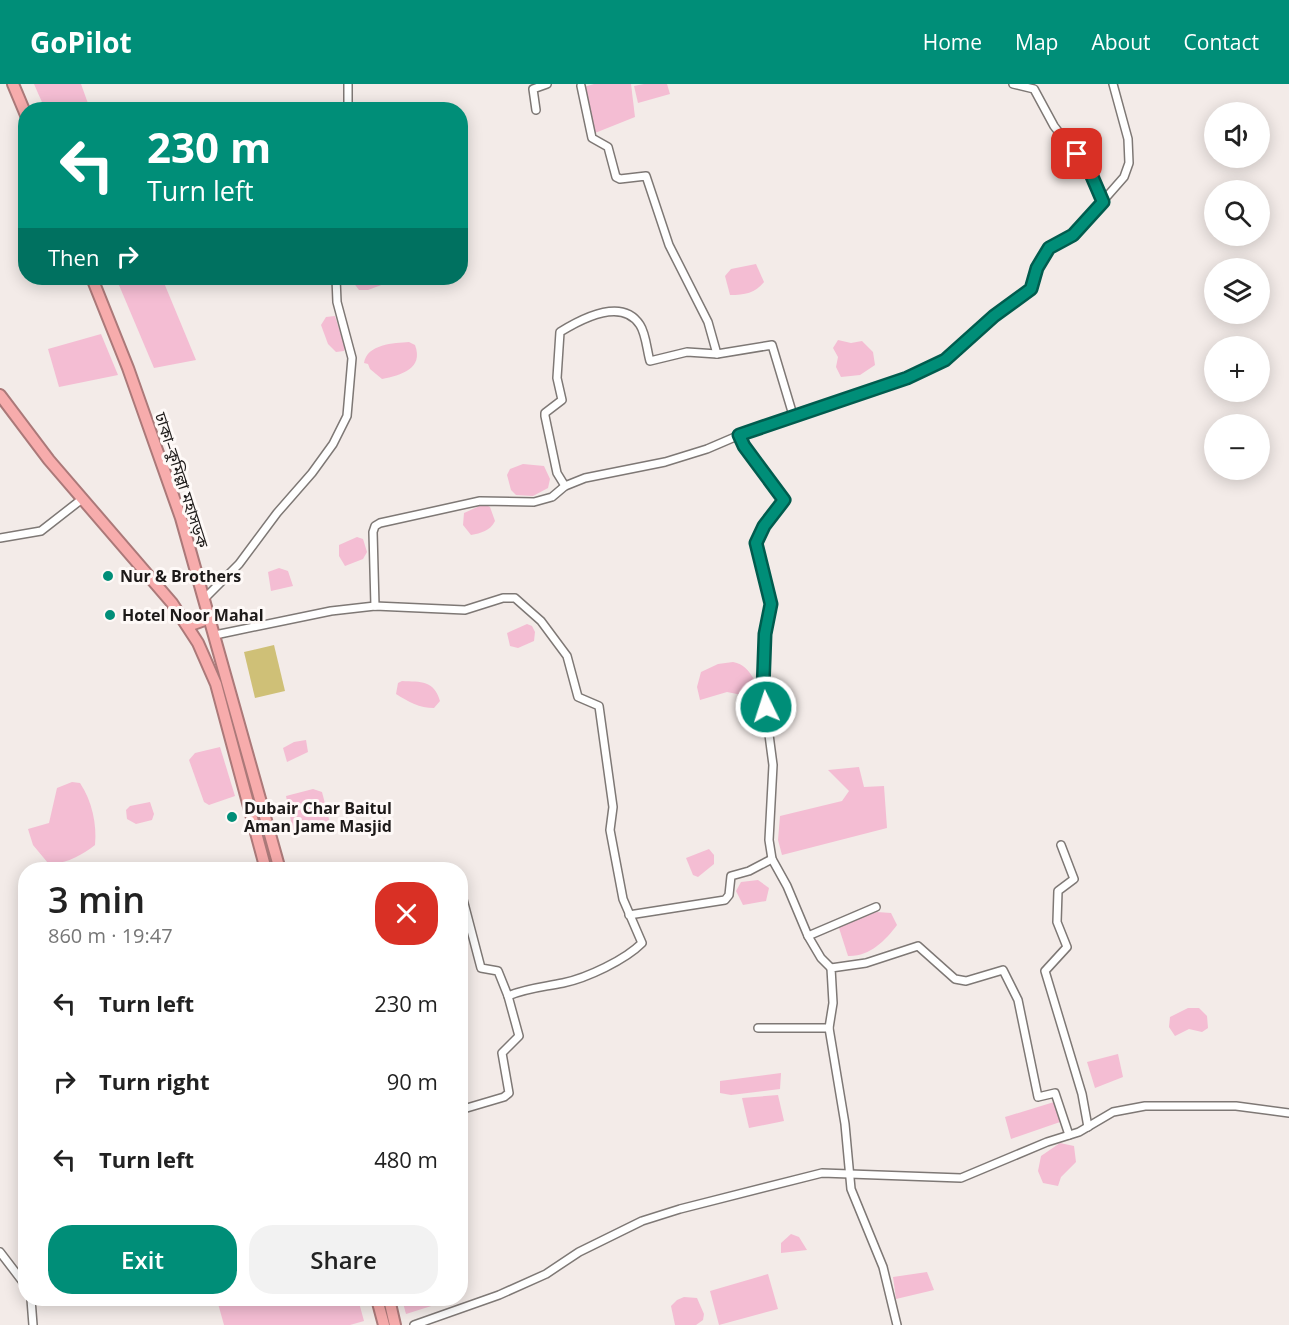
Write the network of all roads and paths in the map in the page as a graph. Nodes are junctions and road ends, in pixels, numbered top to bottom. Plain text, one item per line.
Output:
1 (13, 84) edge
2 (348, 84) edge
3 (547, 84) edge
4 (1013, 84) edge
5 (1113, 84) edge
6 (581, 86) dead end
7 (21, 102) edge
8 (348, 102) edge
9 (536, 110) dead end
10 (1103, 202) junction
11 (95, 285) edge
12 (336, 285) edge
13 (717, 354) junction
14 (0, 395) edge
15 (794, 416) junction
16 (739, 435) junction
17 (565, 486) junction
18 (82, 499) junction
19 (0, 538) edge
20 (204, 599) junction
21 (375, 606) junction
22 (210, 618) junction
23 (188, 626) junction
24 (215, 635) junction
25 (198, 643) junction
26 (1061, 845) dead end
27 (772, 859) junction
28 (264, 862) edge
29 (278, 862) edge
30 (876, 908) dead end
31 (629, 915) junction
32 (468, 917) edge
33 (808, 936) junction
34 (831, 968) junction
35 (508, 996) junction
36 (758, 1028) dead end
37 (829, 1028) junction
38 (468, 1108) edge
39 (1289, 1113) edge
40 (1088, 1127) junction
41 (1069, 1135) junction
42 (850, 1175) junction
43 (0, 1252) edge
44 (18, 1276) edge
45 (32, 1306) edge
46 (379, 1306) edge
47 (391, 1306) edge
48 (468, 1306) edge
49 (468, 1306) edge
50 (33, 1325) edge
51 (384, 1325) edge
52 (395, 1325) edge
53 (414, 1325) edge
54 (897, 1325) edge

1 - 7 highway
2 - 8 street
3 - 9 street
4 - 10 street
5 - 10 street
6 - 13 street
10 - 15 street
11 - 20 highway, ঢাকা–কুমিল্লা মহাসড়ক
12 - 20 street
13 - 15 street
13 - 17 street
14 - 18 highway
15 - 16 street
16 - 17 street
16 - 27 street
17 - 21 street
18 - 19 street
18 - 23 highway
20 - 22 highway, ঢাকা–কুমিল্লা মহাসড়ক
21 - 24 street
21 - 31 street
22 - 23 highway
22 - 24 highway, ঢাকা–কুমিল্লা মহাসড়ক
23 - 25 highway
24 - 25 highway
24 - 29 highway, ঢাকা–কুমিল্লা মহাসড়ক
25 - 28 highway
26 - 40 street
27 - 31 street
27 - 33 street
30 - 33 street
31 - 35 street
32 - 35 street
33 - 34 street
34 - 37 street
34 - 41 street
35 - 38 street
36 - 37 street
37 - 42 street
39 - 40 street
40 - 41 street
41 - 42 street
42 - 48 street
42 - 54 street
43 - 44 street
45 - 50 street
46 - 51 highway
47 - 52 highway
49 - 53 street

